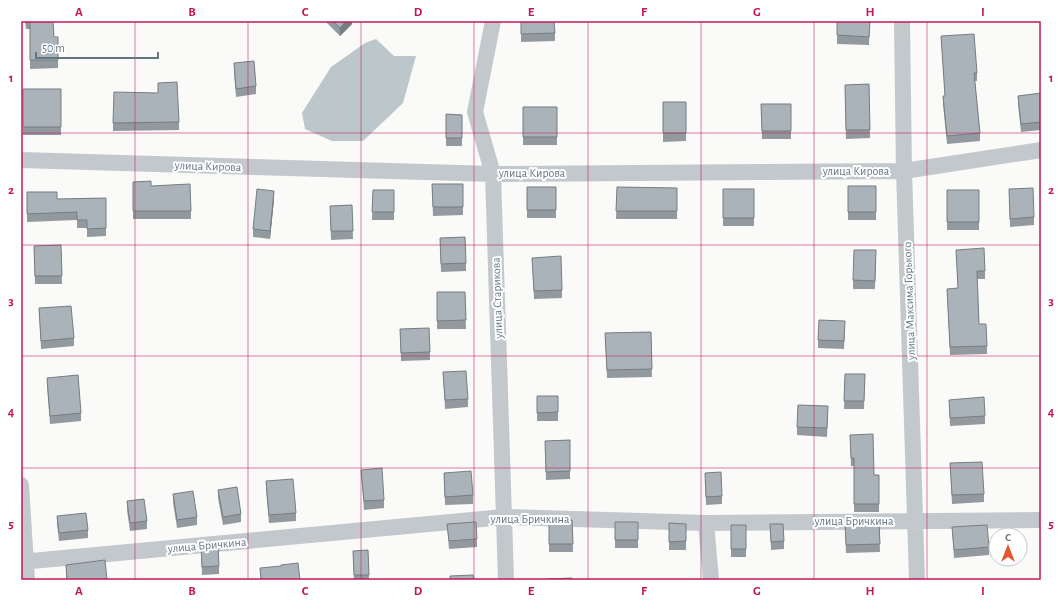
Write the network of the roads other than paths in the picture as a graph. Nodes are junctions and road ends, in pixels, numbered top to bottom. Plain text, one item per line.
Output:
1 (492, 21) edge
2 (902, 21) edge
3 (1041, 150) edge
4 (21, 160) edge
5 (904, 171) junction
6 (493, 174) junction
7 (21, 485) edge
8 (504, 517) junction
9 (1041, 520) edge
10 (916, 521) junction
11 (706, 523) junction
12 (23, 562) edge
13 (27, 580) edge
14 (506, 580) edge
15 (711, 580) edge
16 (917, 580) edge

1 - 6 street, улица Старикова
2 - 5 street, улица Максима Горького
3 - 5 street, улица Кирова
4 - 6 street, улица Кирова
5 - 6 street, улица Кирова
5 - 10 street, улица Максима Горького
6 - 8 street, улица Старикова
7 - 12 street
8 - 11 street, улица Бричкина
8 - 12 street, улица Бричкина
8 - 14 street, улица Старикова
9 - 10 street, улица Бричкина
10 - 11 street, улица Бричкина
10 - 16 street, улица Максима Горького
11 - 15 street
12 - 13 street

